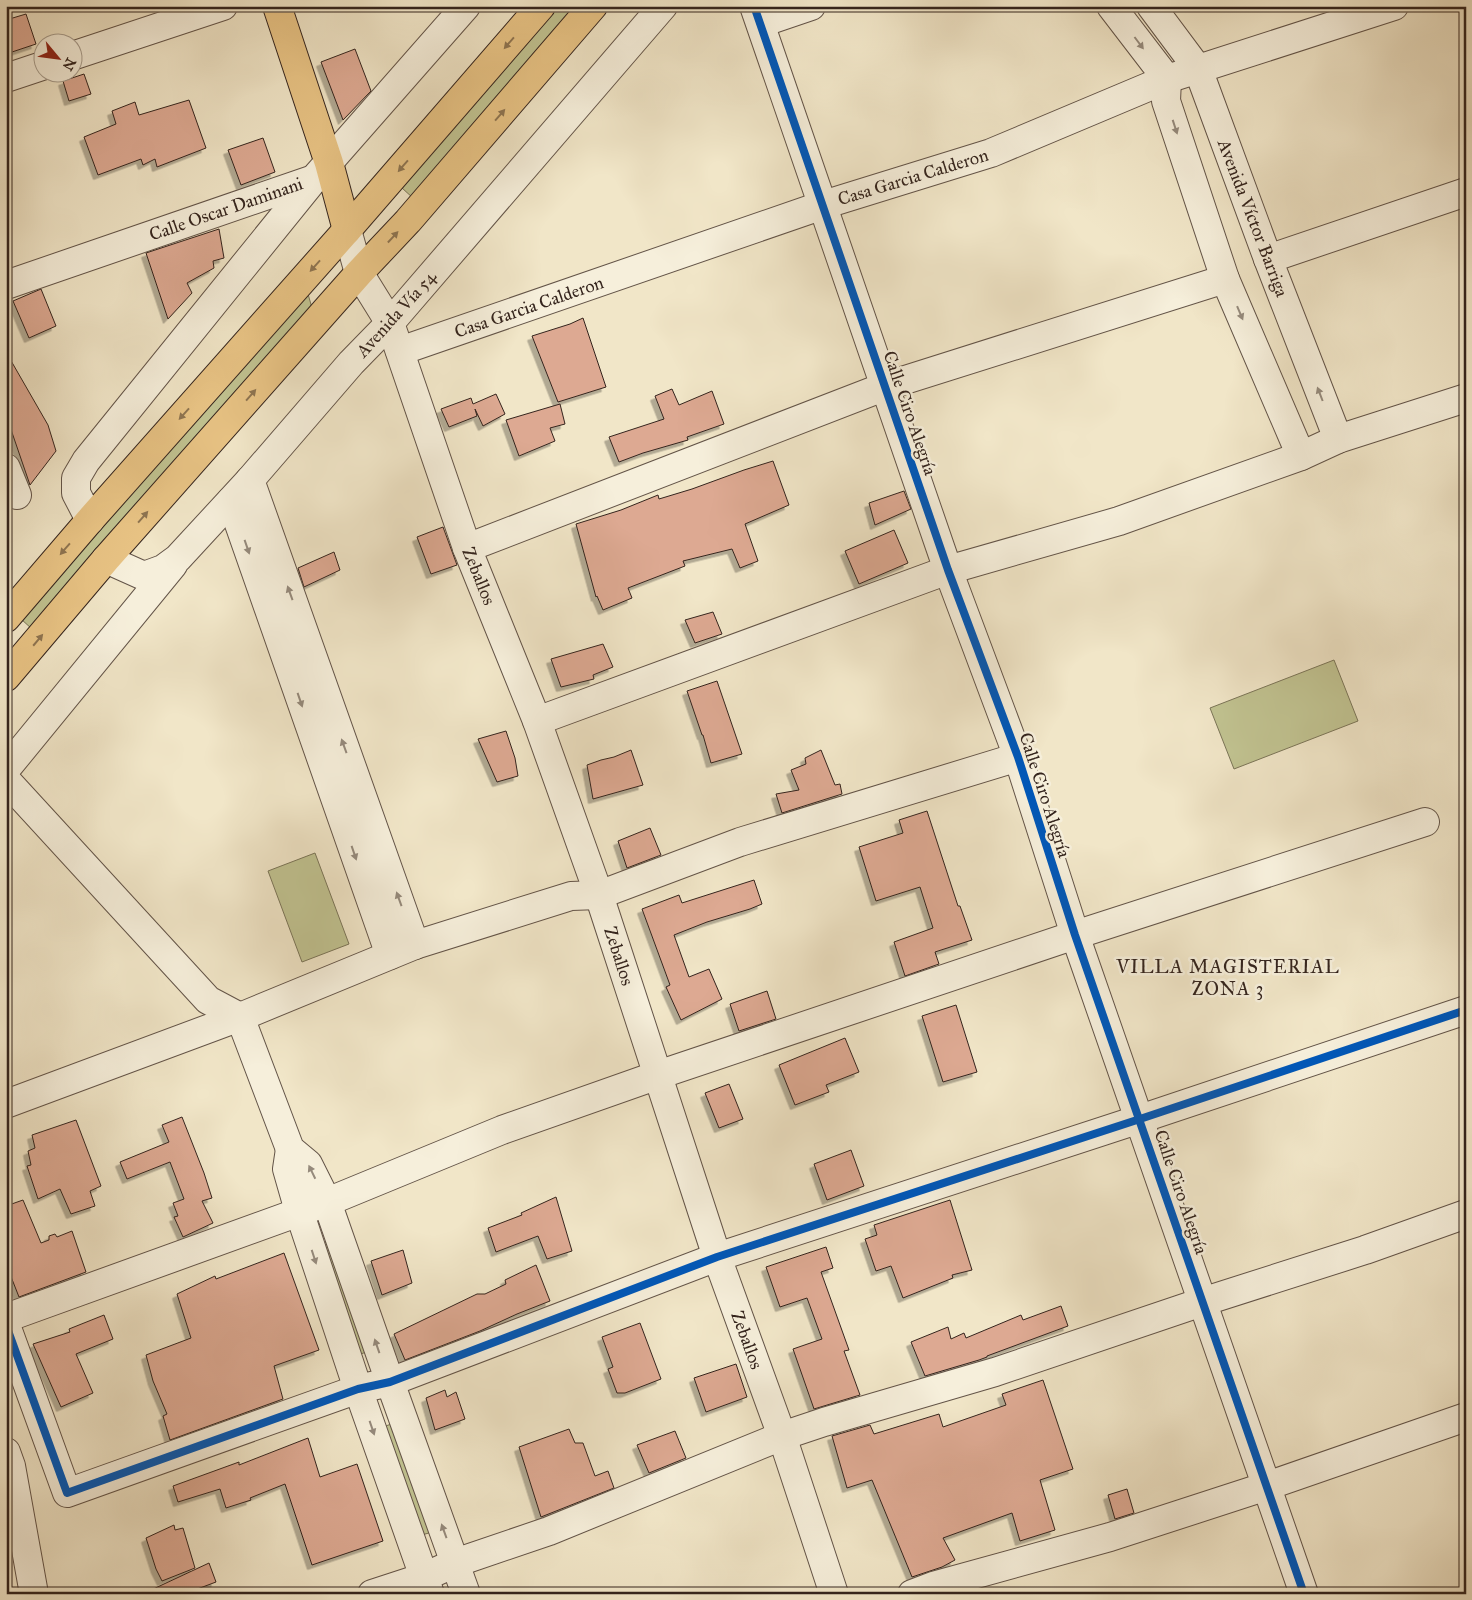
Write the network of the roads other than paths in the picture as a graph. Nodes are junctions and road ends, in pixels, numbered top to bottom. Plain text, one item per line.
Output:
1 (223, 6) edge
2 (277, 6) edge
3 (466, 6) edge
4 (541, 6) edge
5 (593, 6) edge
6 (663, 6) edge
7 (811, 6) edge
8 (1111, 6) edge
9 (1151, 6) edge
10 (1394, 6) edge
11 (758, 15) edge
12 (82, 53) edge
13 (32, 69) edge
14 (1198, 69) junction
15 (6, 78) edge
16 (1167, 79) junction
17 (321, 171) junction
18 (1466, 192) edge
19 (823, 205) junction
20 (347, 230) junction
21 (1268, 259) junction
22 (359, 273) junction
23 (1225, 279) junction
24 (6, 285) edge
25 (390, 323) junction
26 (400, 352) junction
27 (886, 386) junction
28 (1466, 398) edge
29 (1338, 439) junction
30 (1301, 456) junction
31 (6, 468) edge
32 (250, 480) junction
33 (17, 496) dead end
34 (231, 501) junction
35 (90, 520) junction
36 (467, 548) junction
37 (106, 558) junction
38 (178, 558) junction
39 (948, 570) junction
40 (6, 618) edge
41 (6, 677) edge
42 (537, 721) junction
43 (1018, 757) junction
44 (6, 769) edge
45 (6, 780) edge
46 (1425, 822) dead end
47 (599, 895) junction
48 (1075, 935) junction
49 (415, 945) junction
50 (390, 955) junction
51 (1466, 1010) edge
52 (240, 1017) junction
53 (658, 1076) junction
54 (6, 1104) edge
55 (1140, 1119) junction
56 (290, 1149) junction
57 (326, 1202) junction
58 (299, 1211) junction
59 (1466, 1214) edge
60 (718, 1257) junction
61 (1202, 1302) junction
62 (6, 1318) edge
63 (6, 1324) edge
64 (390, 1382) junction
65 (358, 1390) junction
66 (1466, 1417) edge
67 (782, 1436) junction
68 (6, 1452) edge
69 (1267, 1486) junction
70 (455, 1564) junction
71 (427, 1585) edge
72 (34, 1594) edge
73 (372, 1594) edge
74 (466, 1594) edge
75 (834, 1594) edge
76 (912, 1594) edge
77 (1304, 1594) edge

1 - 12 street
2 - 17 main road
3 - 17 street
4 -> 20 main road
22 -> 5 main road
6 - 25 street, Avenida Vía 54
7 - 11 street
8 -> 16 street
9 - 14 street, Avenida Víctor Barriga
10 - 14 street, Casa Garcia Calderon
11 - 19 street, Calle Ciro Alegría
13 - 15 street
14 - 16 street, Casa Garcia Calderon
14 - 21 street, Avenida Víctor Barriga
16 - 19 street, Casa Garcia Calderon
16 -> 23 street
17 - 20 main road
17 - 24 street, Calle Oscar Daminani
17 - 35 street
18 - 21 street
19 - 26 street, Casa Garcia Calderon
19 - 27 street, Calle Ciro Alegría
20 - 22 street, Zeballos
20 -> 35 main road
29 -> 21 street, Avenida Víctor Barriga
22 - 25 street, Zeballos
37 -> 22 main road
23 - 27 street
23 -> 30 street
25 - 26 street, Zeballos
25 - 32 street, Avenida Vía 54
26 - 36 street, Zeballos
27 - 36 street
27 - 39 street, Calle Ciro Alegría
28 - 29 street
29 - 30 street
30 - 39 street
31 - 33 street
32 - 34 street, Avenida Vía 54
49 -> 32 street
34 - 38 street, Avenida Vía 54
34 -> 50 street
35 -> 40 main road
36 - 42 street, Zeballos
37 - 38 street, Avenida Vía 54
41 -> 37 main road
38 - 44 street
39 - 42 street
39 - 43 street, Calle Ciro Alegría
42 - 47 street, Zeballos
43 - 47 street
43 - 48 street, Calle Ciro Alegría
45 - 52 street
46 - 48 street
47 - 49 street
47 - 53 street, Zeballos
48 - 53 street
48 - 55 street, Calle Ciro Alegría
49 - 50 street
50 - 52 street
51 - 55 street
52 - 54 street
52 - 56 street
53 - 57 street
53 - 60 street, Zeballos
55 - 60 street
55 - 61 street, Calle Ciro Alegría
57 -> 56 street
56 - 58 street
57 - 58 street
64 -> 57 street
58 - 62 street
58 -> 65 street
59 - 61 street
60 - 64 street
60 - 67 street, Zeballos
61 - 67 street
61 - 69 street, Calle Ciro Alegría
63 - 65 street
64 - 65 street
70 -> 64 street
65 -> 71 street
66 - 69 street
67 - 70 street
67 - 75 street, Zeballos
68 - 72 street
69 - 76 street
69 - 77 street, Calle Ciro Alegría
70 - 71 street
70 - 74 street
71 - 73 street

